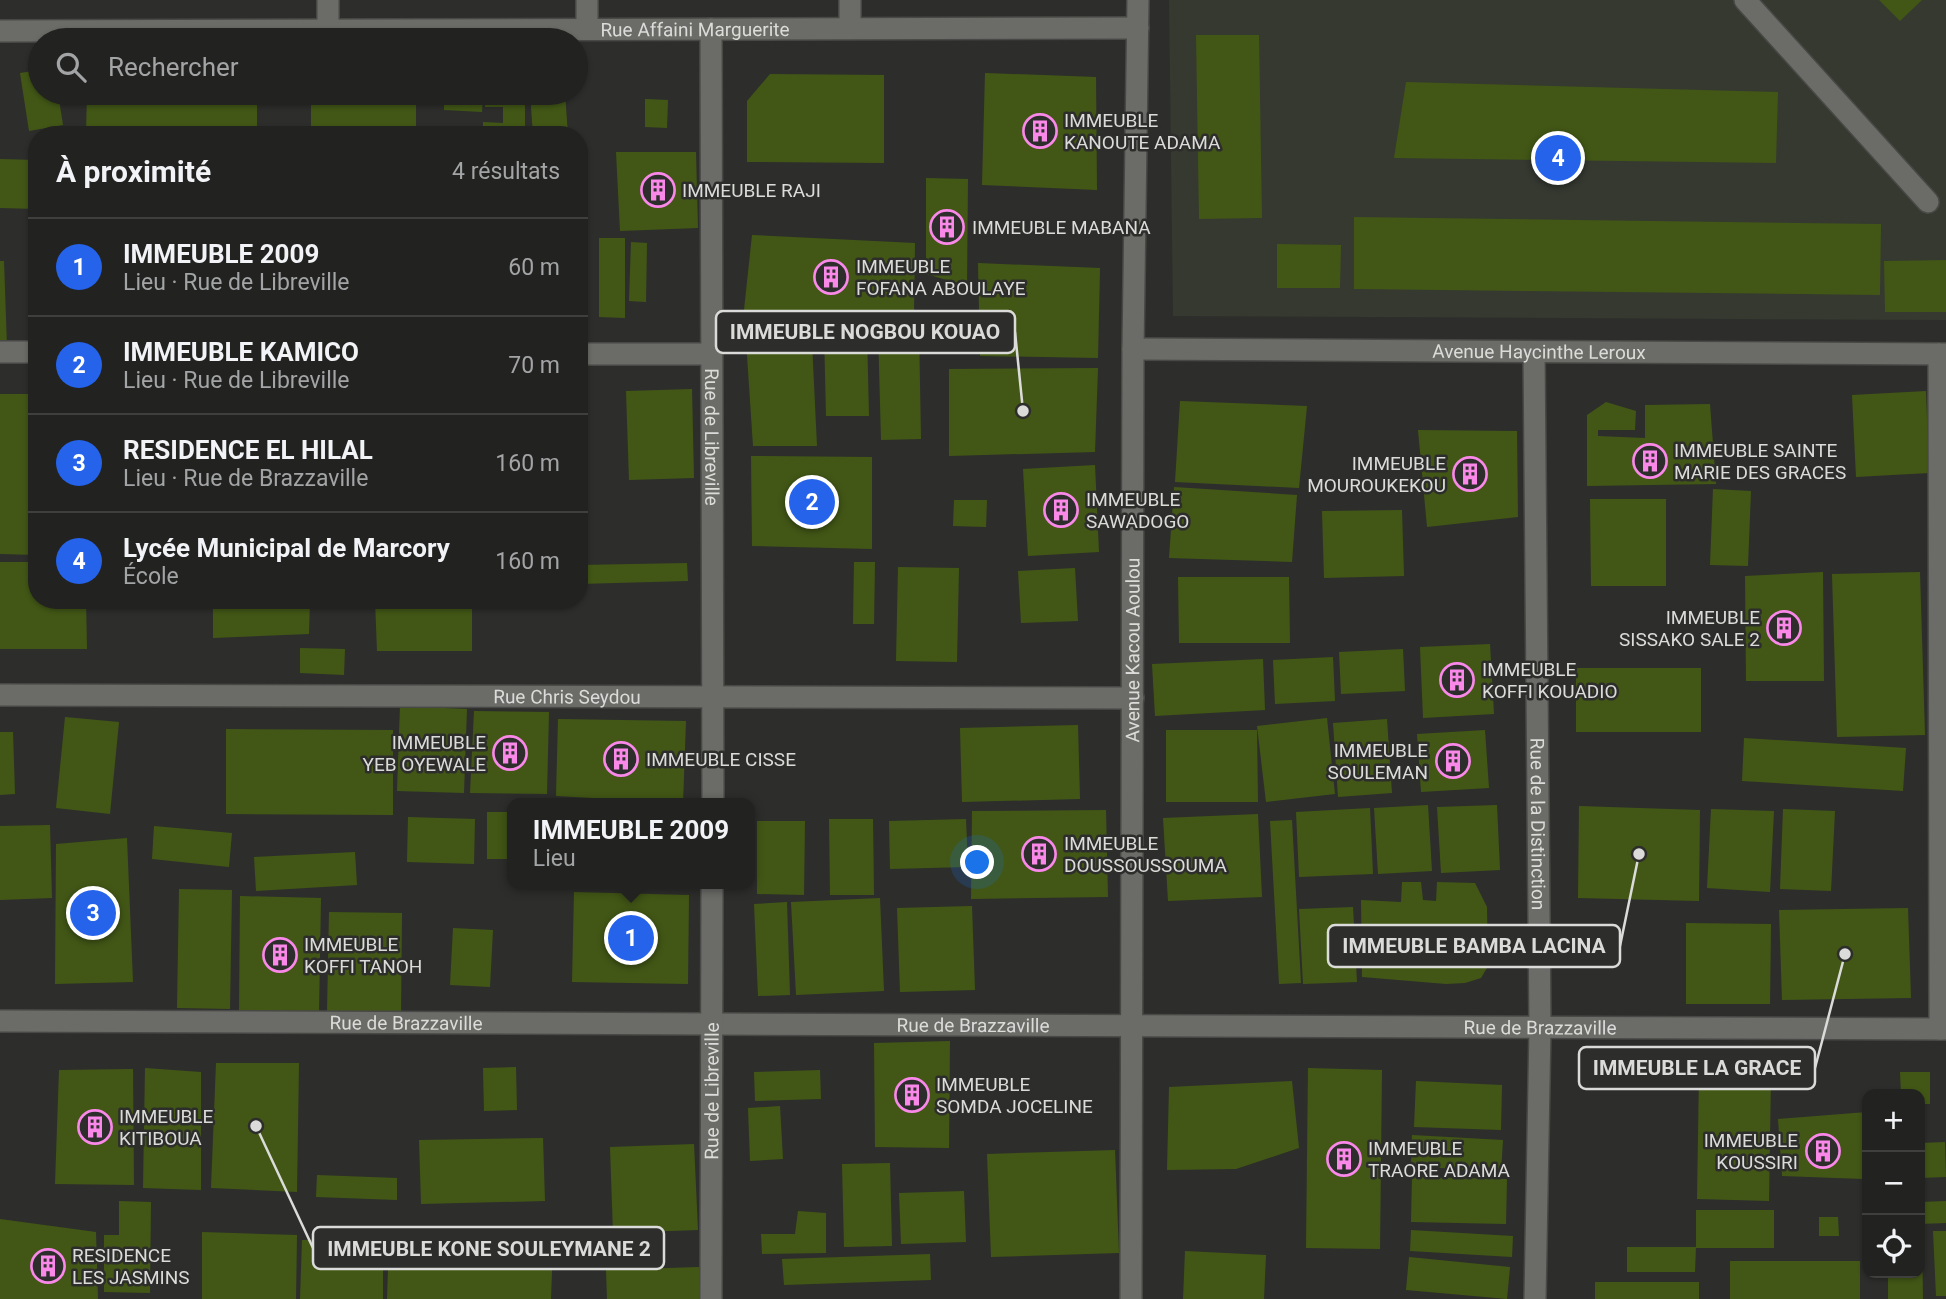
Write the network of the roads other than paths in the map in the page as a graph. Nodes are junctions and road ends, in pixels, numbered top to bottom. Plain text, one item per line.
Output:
1 (328, 0) edge
2 (587, 0) edge
3 (850, 0) edge
4 (1138, 0) edge
5 (1745, 0) edge
6 (328, 28) edge
7 (587, 28) edge
8 (850, 28) junction
9 (1138, 28) junction
10 (588, 29) edge
11 (711, 29) junction
12 (0, 31) edge
13 (28, 31) edge
14 (1928, 202) dead end
15 (1133, 349) junction
16 (0, 352) edge
17 (28, 352) edge
18 (1534, 352) junction
19 (588, 354) edge
20 (1942, 354) edge
21 (711, 355) junction
22 (0, 695) edge
23 (1943, 695) edge
24 (713, 697) junction
25 (1133, 698) junction
26 (713, 798) edge
27 (712, 889) edge
28 (0, 1021) edge
29 (711, 1024) junction
30 (1132, 1025) junction
31 (1539, 1028) junction
32 (1943, 1029) edge
33 (712, 1299) edge
34 (1132, 1299) edge
35 (1535, 1299) edge

1 - 6 street
2 - 7 street
3 - 8 street
4 - 9 street, Avenue Kacou Aoulou
5 - 14 street
8 - 9 street, Rue Affaini Marguerite
8 - 11 street, Rue Affaini Marguerite
9 - 15 street, Avenue Kacou Aoulou
10 - 11 street, Rue Affaini Marguerite
11 - 21 street, Rue de Libreville
12 - 13 street, Rue Affaini Marguerite
15 - 18 street, Avenue Haycinthe Leroux
15 - 25 street, Avenue Kacou Aoulou
16 - 17 street
18 - 20 street, Avenue Haycinthe Leroux
18 - 31 street, Rue de la Distinction
19 - 21 street
20 - 23 street
21 - 24 street, Rue de Libreville
22 - 24 street, Rue Chris Seydou
23 - 32 street
24 - 25 street, Rue Chris Seydou
24 - 26 street, Rue de Libreville
25 - 30 street, Avenue Kacou Aoulou
27 - 29 street, Rue de Libreville
28 - 29 street, Rue de Brazzaville
29 - 30 street, Rue de Brazzaville
29 - 33 street, Rue de Libreville
30 - 31 street, Rue de Brazzaville
30 - 34 street, Avenue Kacou Aoulou
31 - 32 street, Rue de Brazzaville
31 - 35 street, Rue de la Distinction

